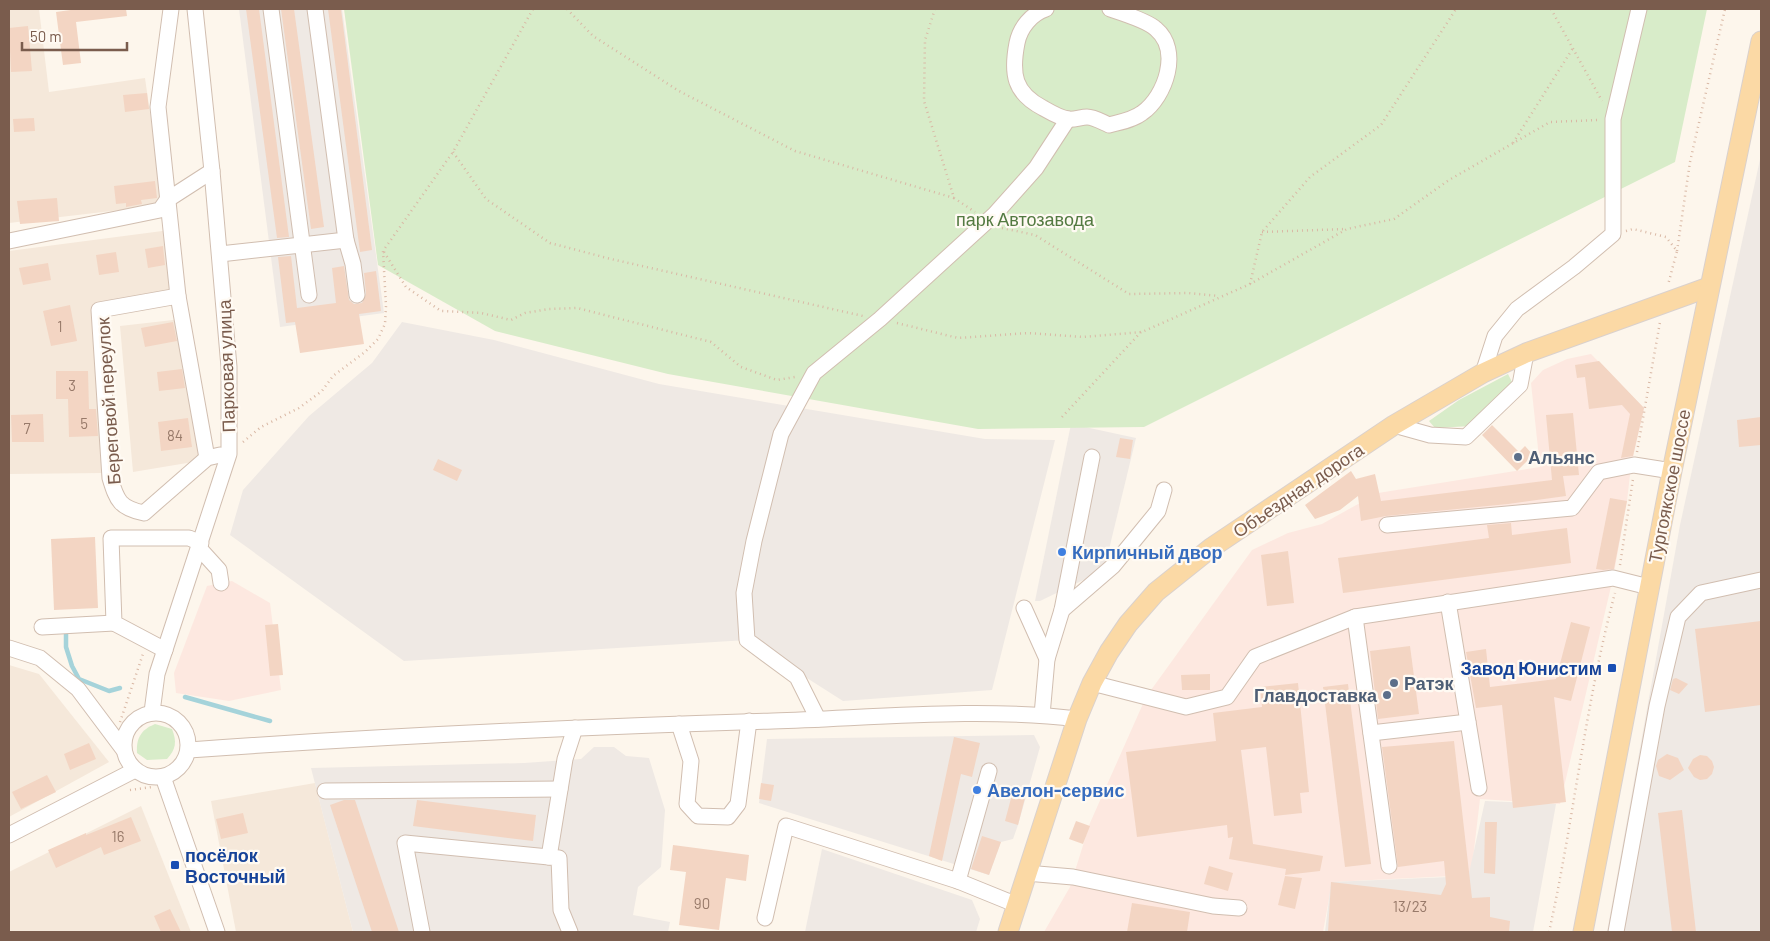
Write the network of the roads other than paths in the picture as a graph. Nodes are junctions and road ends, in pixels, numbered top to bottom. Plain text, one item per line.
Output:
1 (171, 9) edge
2 (195, 9) edge
3 (271, 9) edge
4 (315, 9) edge
5 (1046, 9) edge
6 (1110, 9) edge
7 (1639, 9) edge
8 (1761, 41) edge
9 (1068, 119) junction
10 (212, 171) junction
11 (167, 200) junction
12 (346, 240) junction
13 (9, 241) edge
14 (302, 244) junction
15 (220, 254) junction
16 (1709, 287) junction
17 (309, 295) dead end
18 (357, 295) dead end
19 (178, 296) junction
20 (1526, 353) junction
21 (1483, 373) junction
22 (1394, 425) junction
23 (219, 456) junction
24 (1092, 457) dead end
25 (1672, 471) junction
26 (1164, 490) dead end
27 (1387, 525) dead end
28 (200, 545) junction
29 (1761, 580) edge
30 (221, 583) dead end
31 (1649, 587) junction
32 (1448, 602) junction
33 (1024, 608) dead end
34 (1062, 610) junction
35 (1355, 617) junction
36 (114, 623) junction
37 (42, 627) dead end
38 (9, 648) edge
39 (165, 650) junction
40 (1047, 659) junction
41 (1092, 683) junction
42 (152, 712) junction
43 (1042, 715) junction
44 (818, 719) junction
45 (1077, 719) junction
46 (748, 722) junction
47 (1468, 722) junction
48 (679, 724) junction
49 (575, 728) junction
50 (1371, 733) junction
51 (124, 749) junction
52 (189, 750) junction
53 (135, 770) junction
54 (990, 772) dead end
55 (163, 777) junction
56 (1479, 788) dead end
57 (560, 789) junction
58 (325, 791) dead end
59 (9, 835) edge
60 (549, 857) junction
61 (1389, 866) dead end
62 (1026, 873) junction
63 (958, 881) junction
64 (1017, 905) junction
65 (1239, 908) dead end
66 (765, 918) dead end
67 (217, 932) edge
68 (422, 932) edge
69 (570, 932) edge
70 (1008, 932) edge
71 (1583, 932) edge
72 (1616, 932) edge

1 - 11 street
2 - 10 street, Парковая улица
3 - 14 street
4 - 12 street
5 - 9 street
6 - 9 street
7 - 21 street
8 - 16 main road, Тургоякское шоссе
9 - 44 street
10 - 11 street
10 - 15 street, Парковая улица
11 - 13 street
11 - 19 street
12 - 14 street
12 - 18 street
14 - 15 street
14 - 17 street
15 - 23 street, Парковая улица
16 - 20 main road, Объездная дорога
16 - 25 main road, Тургоякское шоссе
19 - 23 street
19 - 23 street, Береговой переулок
20 - 21 main road, Объездная дорога
20 - 22 street
21 - 22 main road, Объездная дорога
22 - 41 main road, Объездная дорога
23 - 28 street, Парковая улица
24 - 34 street
25 - 27 street
25 - 31 main road, Тургоякское шоссе
26 - 34 street
28 - 30 street
28 - 36 street
28 - 39 street, Парковая улица
29 - 72 street
31 - 32 street
31 - 71 main road, Тургоякское шоссе
32 - 35 street
32 - 47 street
33 - 40 street
34 - 40 street
35 - 41 street
35 - 50 street
36 - 37 street
36 - 39 street
38 - 51 street
39 - 42 street, Парковая улица
40 - 43 street
41 - 45 main road, Объездная дорога
42 - 51 street
42 - 52 street
43 - 44 street
43 - 45 street
44 - 46 street
45 - 62 main road, Объездная дорога
46 - 48 street
46 - 48 street
47 - 50 street
47 - 56 street
48 - 49 street
49 - 52 street
49 - 57 street
50 - 61 street
51 - 53 street
52 - 55 street
53 - 55 street
53 - 59 street
54 - 63 street
55 - 67 street
57 - 58 street
57 - 60 street
60 - 68 street
60 - 69 street
62 - 64 main road, Объездная дорога
62 - 65 street
63 - 64 street
63 - 66 street
64 - 70 main road, Объездная дорога

